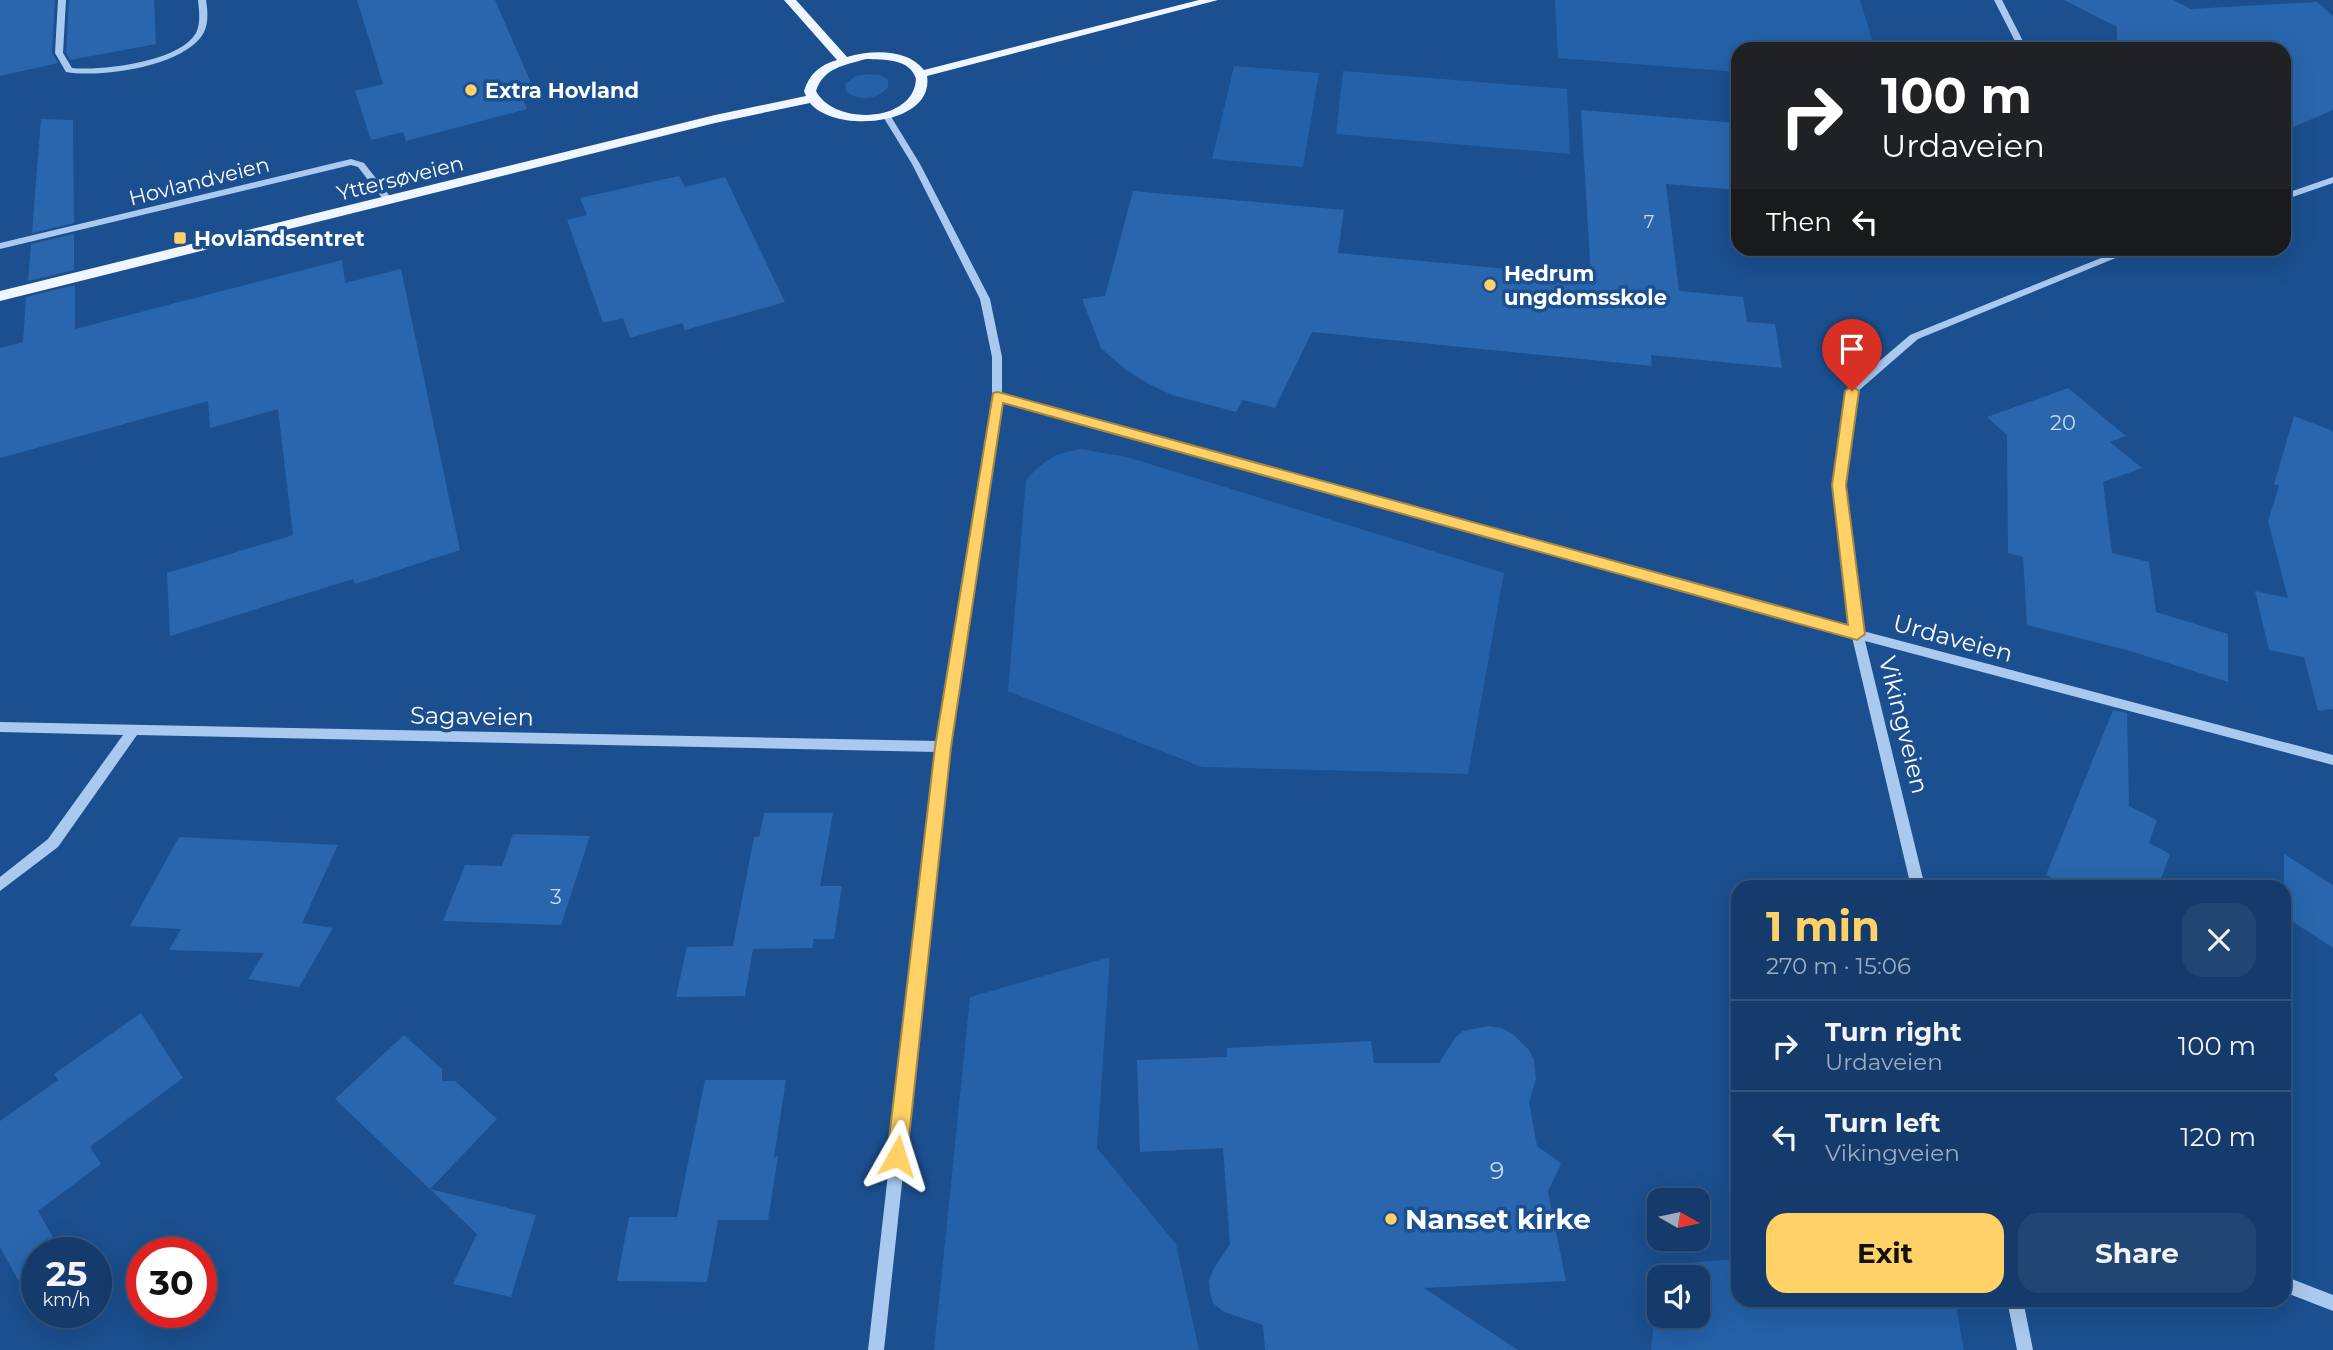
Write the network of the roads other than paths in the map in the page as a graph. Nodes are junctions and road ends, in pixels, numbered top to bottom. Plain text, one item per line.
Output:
1 (62, 0) edge
2 (202, 0) edge
3 (790, 0) edge
4 (1212, 0) edge
5 (1998, 0) edge
6 (2019, 42) edge
7 (843, 59) junction
8 (921, 74) junction
9 (810, 99) junction
10 (886, 115) junction
11 (2333, 180) edge
12 (2291, 195) edge
13 (389, 201) junction
14 (0, 246) edge
15 (2110, 256) edge
16 (0, 296) edge
17 (998, 396) junction
18 (1857, 634) junction
19 (0, 727) edge
20 (132, 732) junction
21 (943, 747) junction
22 (2333, 760) edge
23 (1916, 880) edge
24 (0, 885) edge
25 (2291, 1287) edge
26 (2333, 1303) edge
27 (2016, 1307) edge
28 (876, 1350) edge
29 (2025, 1350) edge

1 - 2 street
3 - 7 main road
4 - 8 main road
5 - 6 street
7 - 8 main road
7 - 9 main road
8 - 10 main road
9 - 10 main road
9 - 13 main road, Yttersøveien
10 - 17 street
11 - 12 street
13 - 14 street, Hovlandveien
13 - 16 main road, Yttersøveien
15 - 18 street, Vikingveien
17 - 18 street, Urdaveien
17 - 21 street
18 - 22 street, Urdaveien
18 - 23 street, Vikingveien
19 - 20 street, Sagaveien
20 - 21 street, Sagaveien
20 - 24 street
21 - 28 street
25 - 26 street
27 - 29 street

